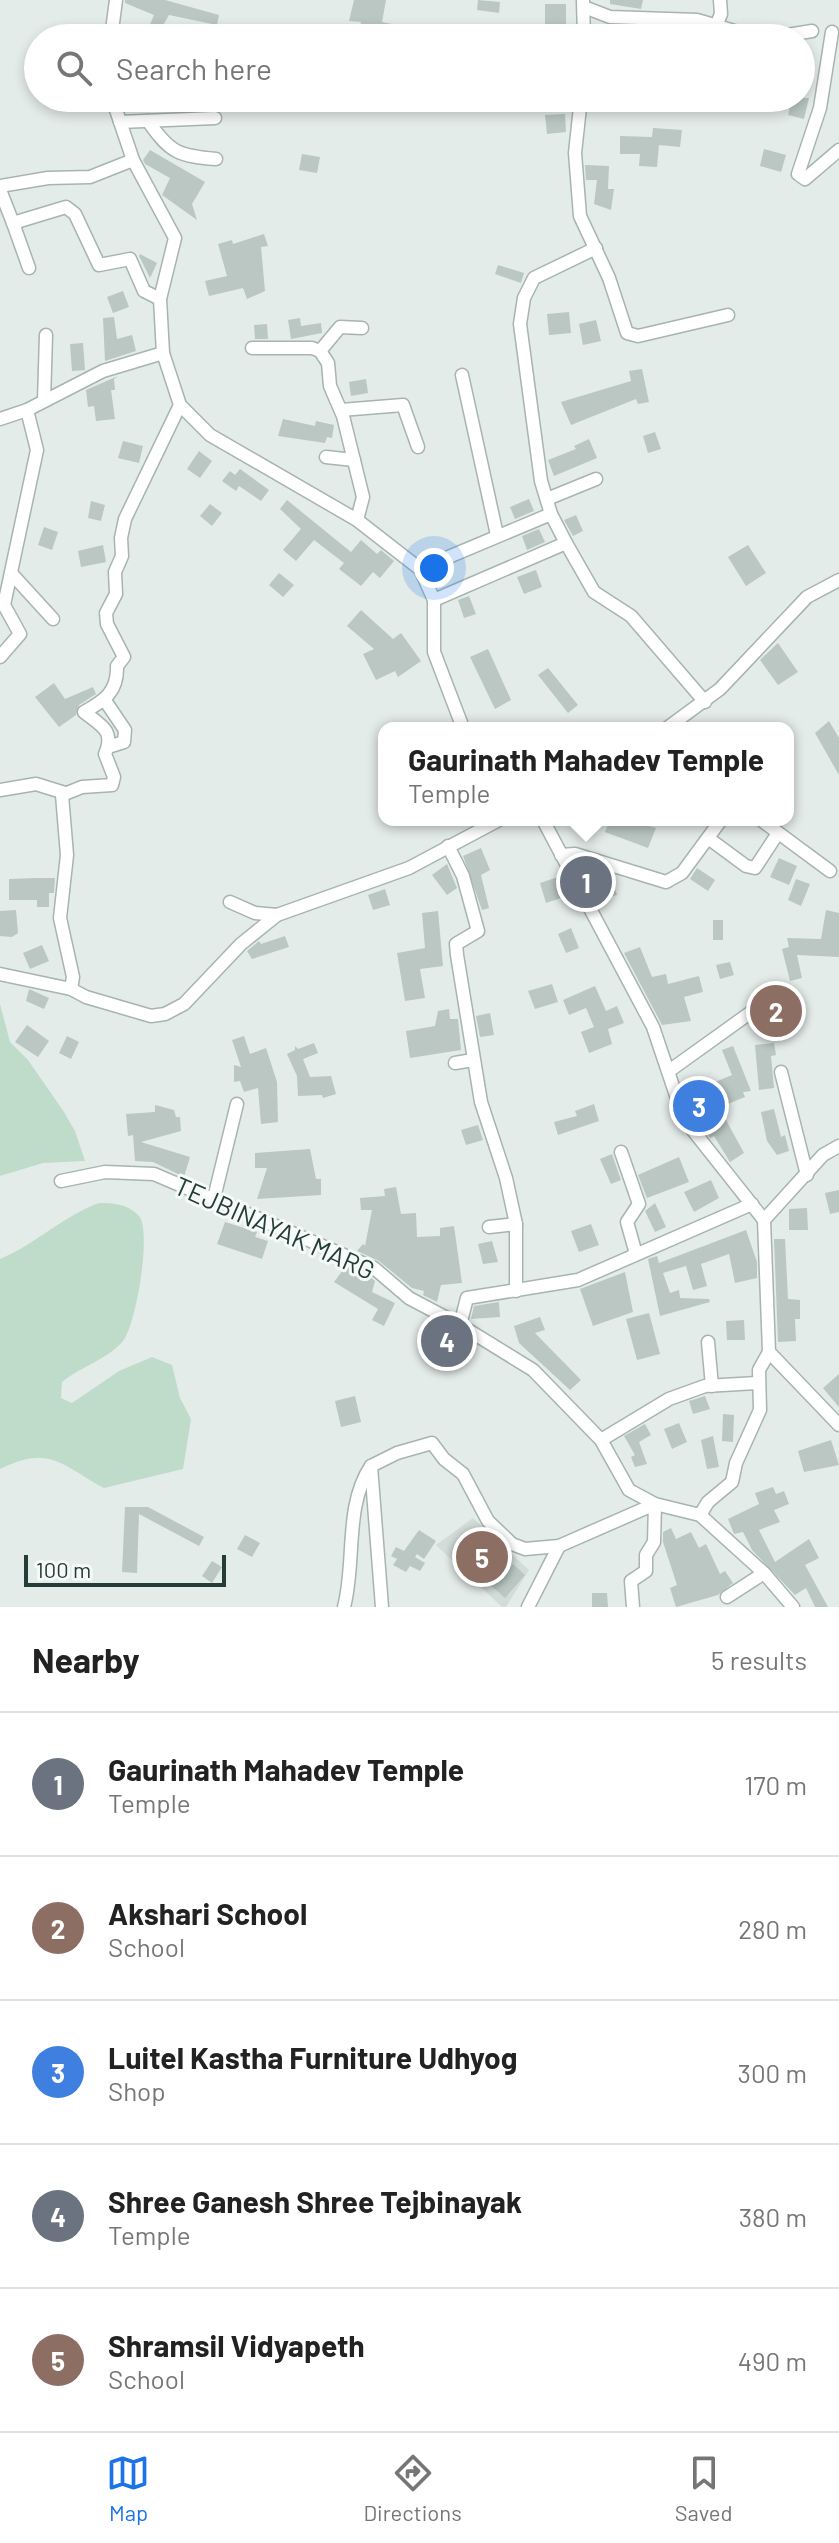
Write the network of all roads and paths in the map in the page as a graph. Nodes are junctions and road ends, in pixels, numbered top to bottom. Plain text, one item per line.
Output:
1 (116, 0) edge
2 (720, 0) edge
3 (583, 4) edge
4 (113, 24) edge
5 (584, 24) edge
6 (710, 24) edge
7 (717, 24) edge
8 (832, 32) dead end
9 (117, 112) edge
10 (580, 112) edge
11 (215, 118) dead end
12 (148, 121) junction
13 (120, 122) junction
14 (839, 150) edge
15 (216, 159) dead end
16 (133, 160) junction
17 (0, 188) edge
18 (13, 223) junction
19 (596, 248) junction
20 (29, 268) dead end
21 (160, 299) junction
22 (728, 315) dead end
23 (362, 328) dead end
24 (46, 335) dead end
25 (252, 348) dead end
26 (320, 351) junction
27 (163, 353) junction
28 (462, 375) dead end
29 (44, 401) junction
30 (180, 405) junction
31 (27, 410) junction
32 (341, 410) junction
33 (0, 419) edge
34 (418, 447) dead end
35 (326, 457) dead end
36 (354, 460) junction
37 (596, 479) dead end
38 (547, 499) junction
39 (551, 514) junction
40 (357, 520) junction
41 (497, 535) junction
42 (566, 543) junction
43 (420, 569) junction
44 (11, 573) junction
45 (839, 580) edge
46 (434, 600) junction
47 (53, 619) dead end
48 (0, 657) edge
49 (106, 702) junction
50 (705, 702) junction
51 (461, 722) edge
52 (676, 722) edge
53 (108, 747) junction
54 (0, 790) edge
55 (65, 793) junction
56 (487, 826) edge
57 (546, 826) edge
58 (717, 826) edge
59 (769, 826) edge
60 (778, 833) junction
61 (708, 838) junction
62 (448, 846) junction
63 (561, 855) junction
64 (830, 871) dead end
65 (230, 902) dead end
66 (277, 915) junction
67 (0, 974) edge
68 (71, 989) junction
69 (761, 1005) dead end
70 (473, 1060) junction
71 (455, 1063) dead end
72 (669, 1071) junction
73 (781, 1072) dead end
74 (237, 1104) dead end
75 (839, 1146) edge
76 (621, 1152) dead end
77 (807, 1175) junction
78 (61, 1181) dead end
79 (214, 1198) junction
80 (752, 1204) junction
81 (764, 1220) junction
82 (516, 1224) junction
83 (489, 1227) dead end
84 (636, 1254) junction
85 (516, 1291) junction
86 (460, 1325) junction
87 (708, 1342) dead end
88 (769, 1352) junction
89 (757, 1383) junction
90 (712, 1386) junction
91 (839, 1425) edge
92 (601, 1440) junction
93 (371, 1466) junction
94 (655, 1504) junction
95 (700, 1515) junction
96 (559, 1546) junction
97 (764, 1573) junction
98 (727, 1597) dead end
99 (344, 1607) edge
100 (382, 1607) edge
101 (528, 1607) edge
102 (633, 1607) edge
103 (793, 1607) edge

1 - 4 street
2 - 7 street
3 - 5 street
3 - 6 street
8 - 14 street
9 - 13 street
10 - 19 street
11 - 12 street
12 - 13 street
12 - 15 street
13 - 16 street
16 - 17 street
16 - 21 street
17 - 18 street
18 - 20 street
18 - 21 street
19 - 22 street
19 - 38 street
21 - 27 street
23 - 26 street
24 - 29 street
25 - 26 street
26 - 32 street
27 - 29 street
27 - 30 street
28 - 41 street
29 - 31 street
30 - 40 street
30 - 49 street
31 - 33 street
31 - 44 street
32 - 34 street
32 - 36 street
35 - 36 street
36 - 40 street
37 - 38 street
38 - 39 street
39 - 41 street
39 - 42 street
40 - 43 street
41 - 43 street
42 - 46 street
42 - 50 street
43 - 46 street
44 - 47 street
44 - 48 street
45 - 50 street
46 - 51 street
49 - 53 street
49 - 53 street
50 - 52 street
53 - 55 street
54 - 55 street
55 - 68 street
56 - 62 street
57 - 63 street
58 - 61 street
59 - 60 street
60 - 61 street
60 - 64 street
61 - 63 street
62 - 66 street
62 - 70 street
63 - 72 street
65 - 66 street
66 - 68 street
67 - 68 street
69 - 72 street
70 - 71 street
70 - 82 street
72 - 80 street
73 - 77 street
74 - 79 street
75 - 77 street
76 - 84 street
77 - 81 street
78 - 79 street, TEJBINAYAK MARG
79 - 86 street, TEJBINAYAK MARG
80 - 81 street
80 - 84 street
81 - 88 street
82 - 83 street
82 - 85 street
84 - 85 street
85 - 86 street
86 - 92 street, TEJBINAYAK MARG
87 - 90 street
88 - 89 street
88 - 91 street
89 - 90 street
89 - 95 street
90 - 92 street
92 - 94 street, TEJBINAYAK MARG
93 - 96 street
93 - 99 street
93 - 100 street
94 - 95 street, TEJBINAYAK MARG
94 - 96 street
94 - 102 street
95 - 97 street, TEJBINAYAK MARG
96 - 101 street
97 - 98 street
97 - 103 street, TEJBINAYAK MARG

